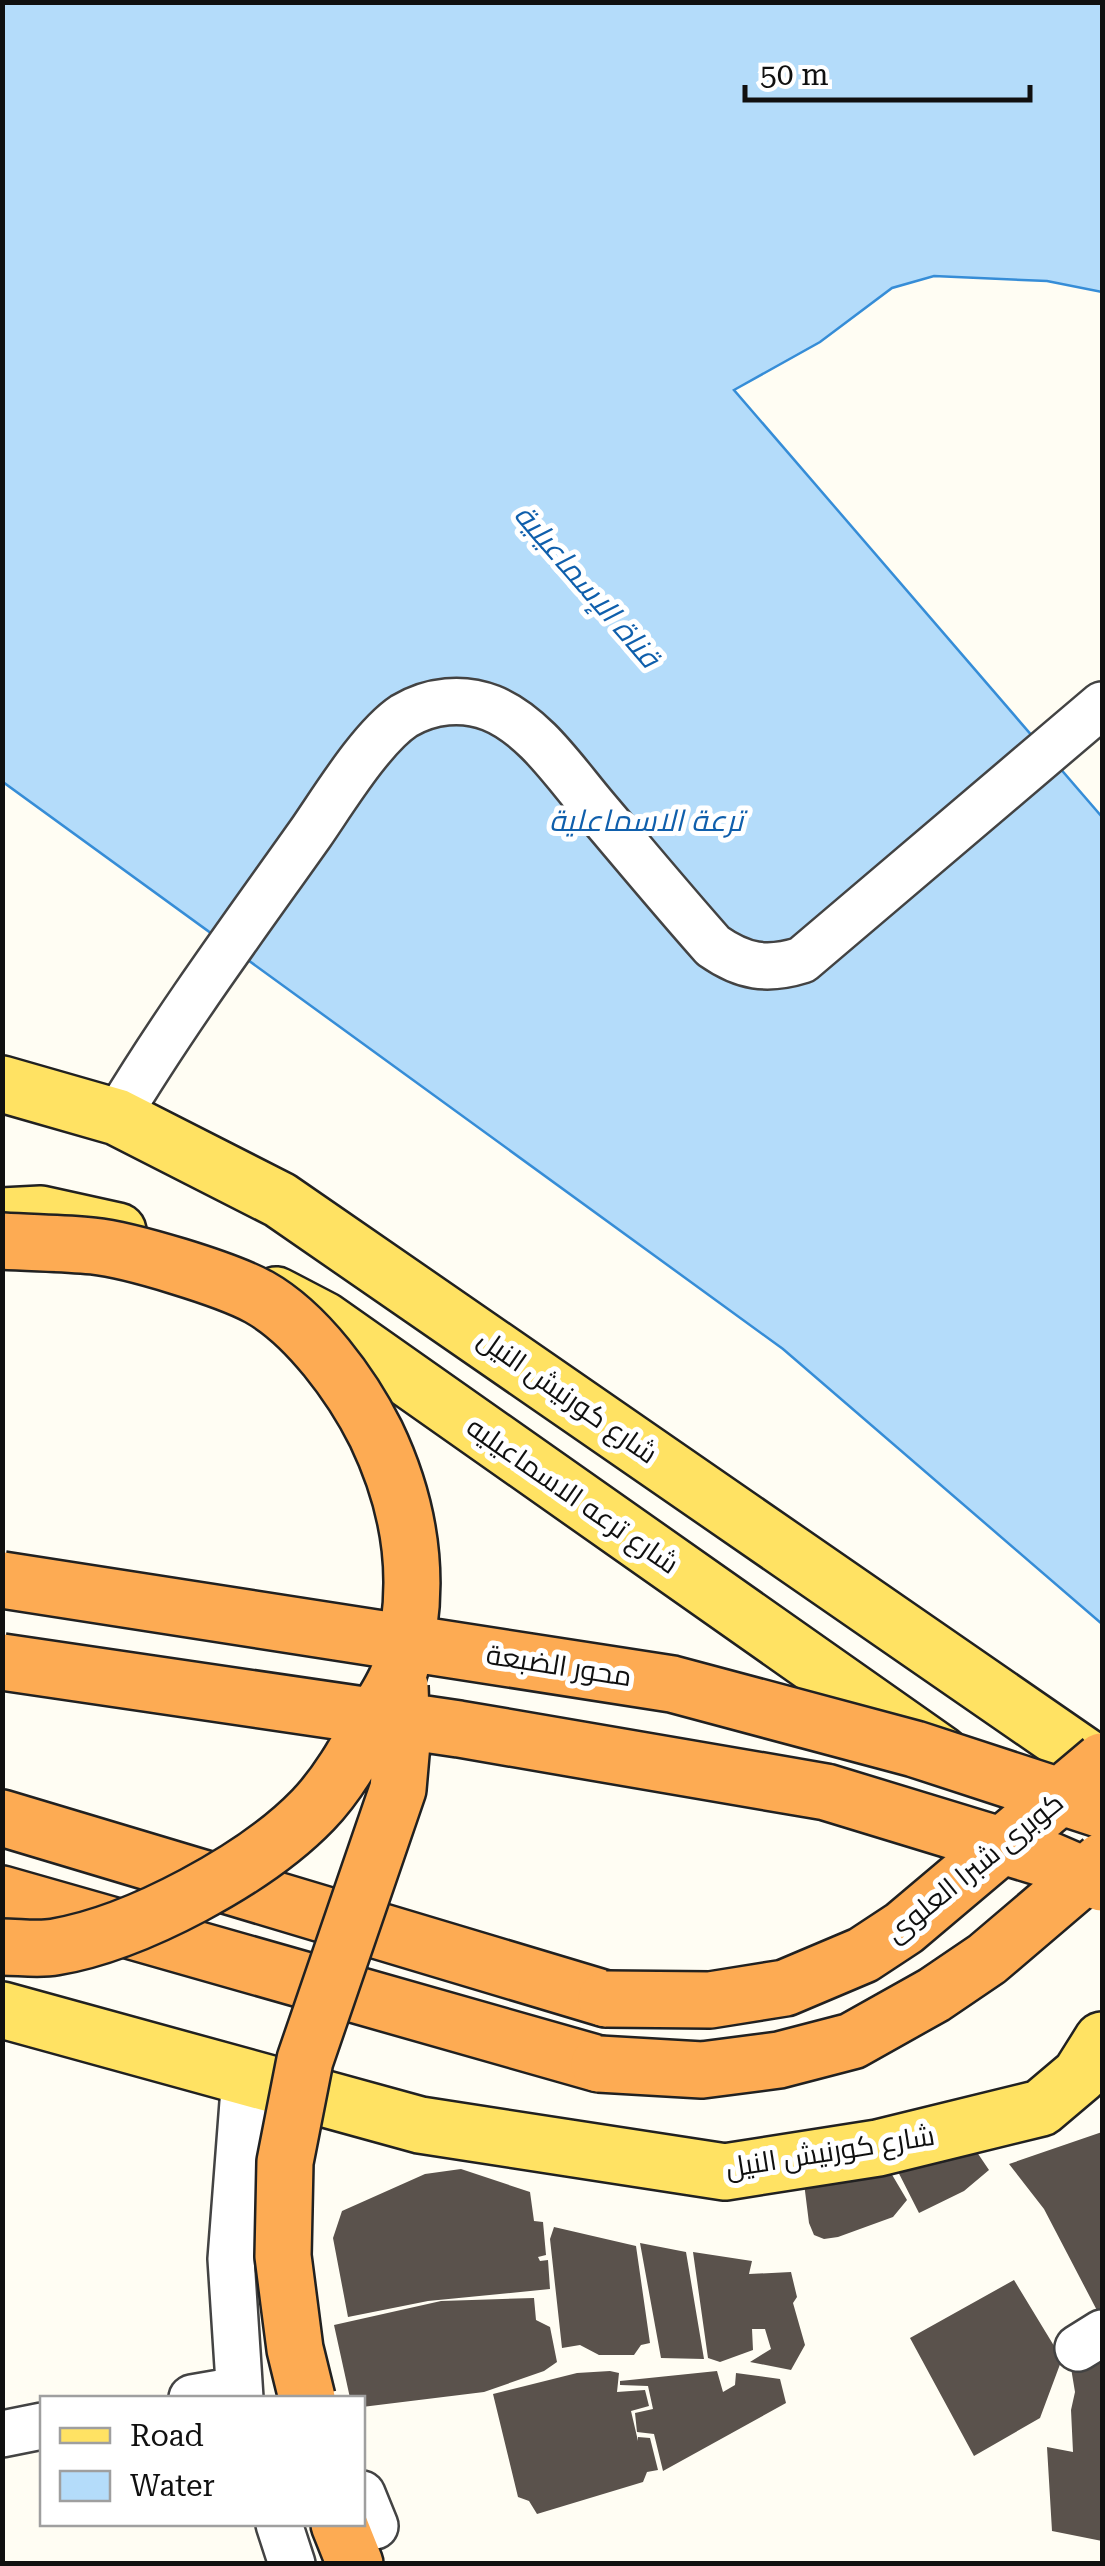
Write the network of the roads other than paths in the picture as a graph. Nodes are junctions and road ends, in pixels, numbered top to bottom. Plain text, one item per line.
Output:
1 (1102, 704) edge
2 (2, 1084) edge
3 (118, 1117) junction
4 (2, 1216) edge
5 (2, 1241) edge
6 (2, 1580) edge
7 (2, 1662) edge
8 (399, 1671) junction
9 (1102, 1764) edge
10 (1102, 1810) edge
11 (2, 1818) edge
12 (1102, 1864) edge
13 (1102, 1884) edge
14 (2, 1894) edge
15 (2, 1946) edge
16 (2, 2010) edge
17 (1095, 2061) edge
18 (245, 2076) junction
19 (310, 2094) junction
20 (239, 2394) edge
21 (307, 2396) edge
22 (332, 2396) edge
23 (40, 2426) edge
24 (2, 2434) edge
25 (280, 2526) edge
26 (292, 2564) edge

1 - 3 street
2 - 3 main road, شارع كورنيش النيل
3 - 9 main road, شارع كورنيش النيل
4 - 12 main road, شارع ترعه الاسماعيليه
5 - 8 highway, bridge
6 - 10 highway, محور الضبعة, bridge
7 - 13 highway, bridge
8 - 15 highway, bridge
8 - 21 highway, bridge
9 - 11 highway, كوبرى شبرا العلوى, bridge
12 - 14 highway, bridge
16 - 18 main road, شارع كورنيش النيل
17 - 19 main road, شارع كورنيش النيل
18 - 19 main road, شارع كورنيش النيل
18 - 20 street
19 - 22 street
23 - 24 street
25 - 26 street

